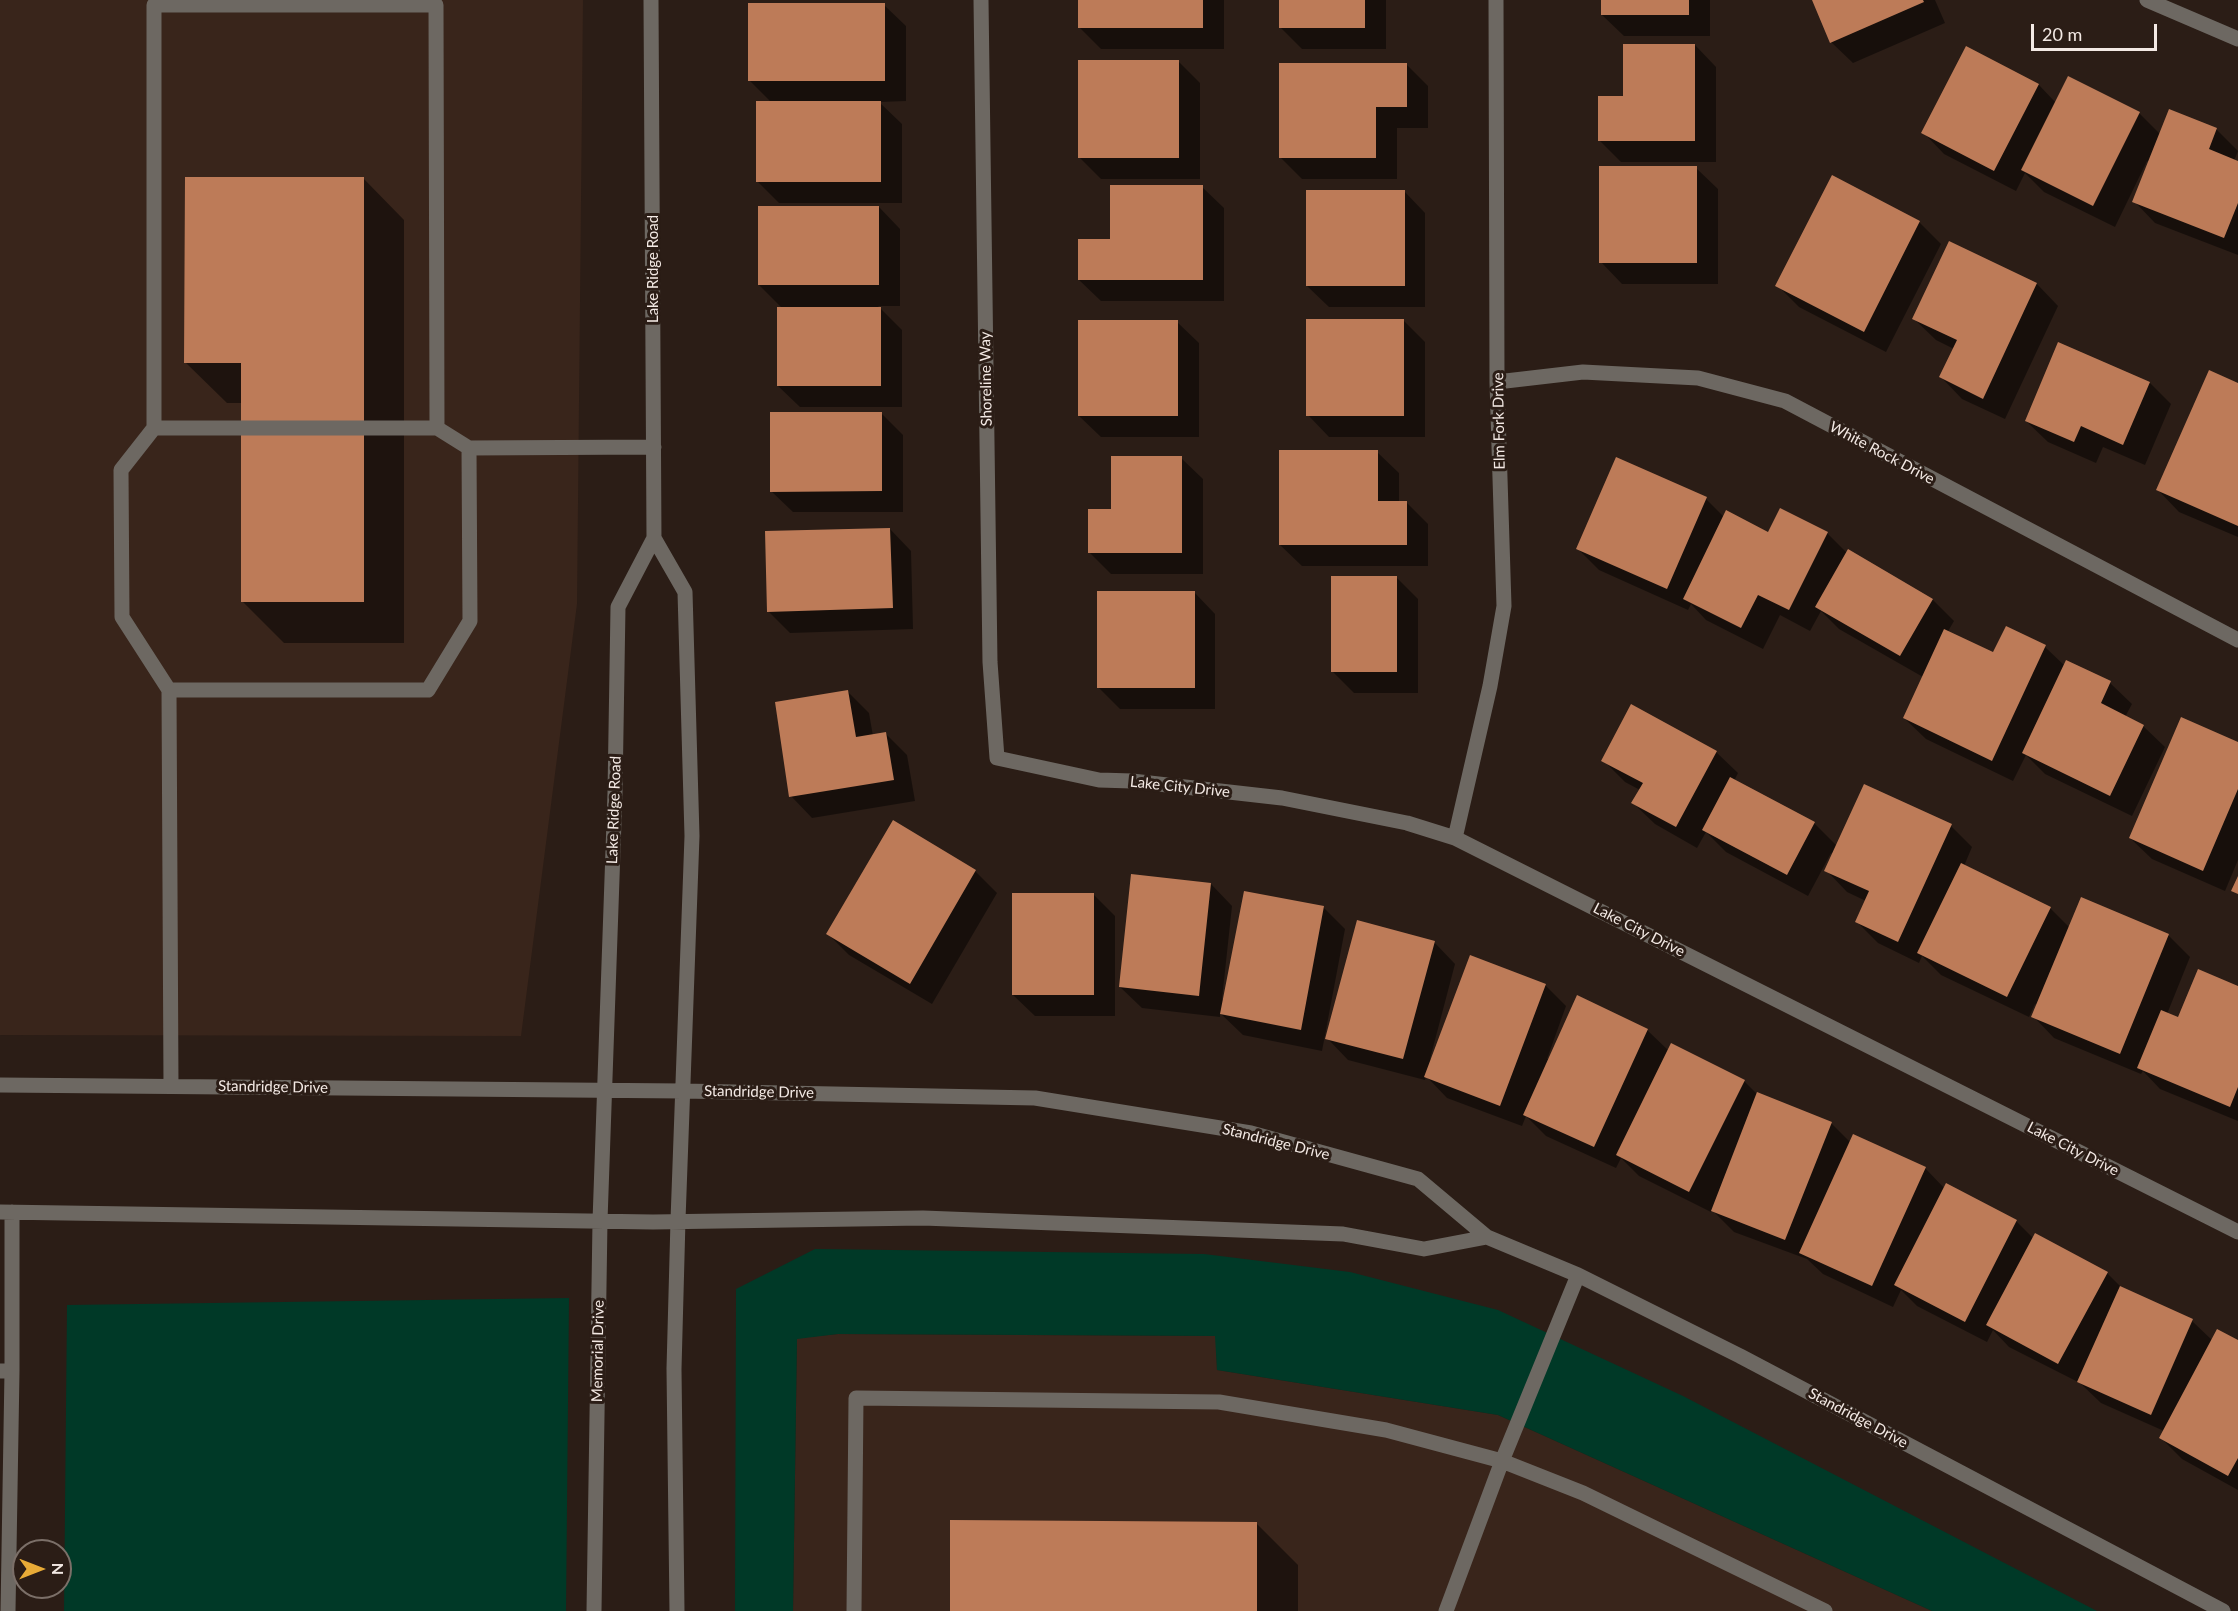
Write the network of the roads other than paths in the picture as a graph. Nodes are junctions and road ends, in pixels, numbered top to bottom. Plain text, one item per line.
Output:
1 (651, 0) edge
2 (981, 0) edge
3 (1496, 0) edge
4 (2147, 0) edge
5 (2238, 39) edge
6 (1497, 382) junction
7 (154, 428) junction
8 (437, 428) junction
9 (654, 447) junction
10 (469, 448) junction
11 (654, 538) junction
12 (2238, 640) edge
13 (169, 690) junction
14 (997, 758) joint
15 (1455, 837) junction
16 (0, 1085) edge
17 (171, 1086) junction
18 (605, 1091) junction
19 (683, 1091) junction
20 (6, 1212) edge
21 (678, 1220) junction
22 (600, 1221) junction
23 (2238, 1232) edge
24 (1487, 1237) junction
25 (1578, 1275) junction
26 (6, 1371) edge
27 (1502, 1461) junction
28 (8, 1611) edge
29 (594, 1611) edge
30 (677, 1611) edge
31 (854, 1611) edge
32 (1446, 1611) edge
33 (1825, 1611) edge
34 (2223, 1611) edge

1 - 9 street, Lake Ridge Road
2 - 14 street, Shoreline Way
3 - 6 street, Elm Fork Drive
4 - 5 street
6 - 12 street, White Rock Drive
6 - 15 street, Elm Fork Drive
7 - 8 street
7 - 8 street
7 - 13 street
8 - 10 street
9 - 10 street
9 - 11 street, Lake Ridge Road
10 - 13 street
11 - 18 street, Lake Ridge Road
11 - 19 street, Lake Ridge Road
13 - 17 street
14 - 15 street, Lake City Drive
15 - 23 street, Lake City Drive
16 - 17 street, Standridge Drive
17 - 18 street, Standridge Drive
18 - 19 street, Standridge Drive
18 - 22 street, Memorial Drive
19 - 21 street
19 - 24 street, Standridge Drive
20 - 22 street
20 - 26 street
21 - 22 street
21 - 24 street
21 - 30 street
22 - 29 street, Memorial Drive
24 - 25 street, Standridge Drive
25 - 27 street
25 - 34 street, Standridge Drive
26 - 28 street
27 - 31 street
27 - 32 street
27 - 33 street

